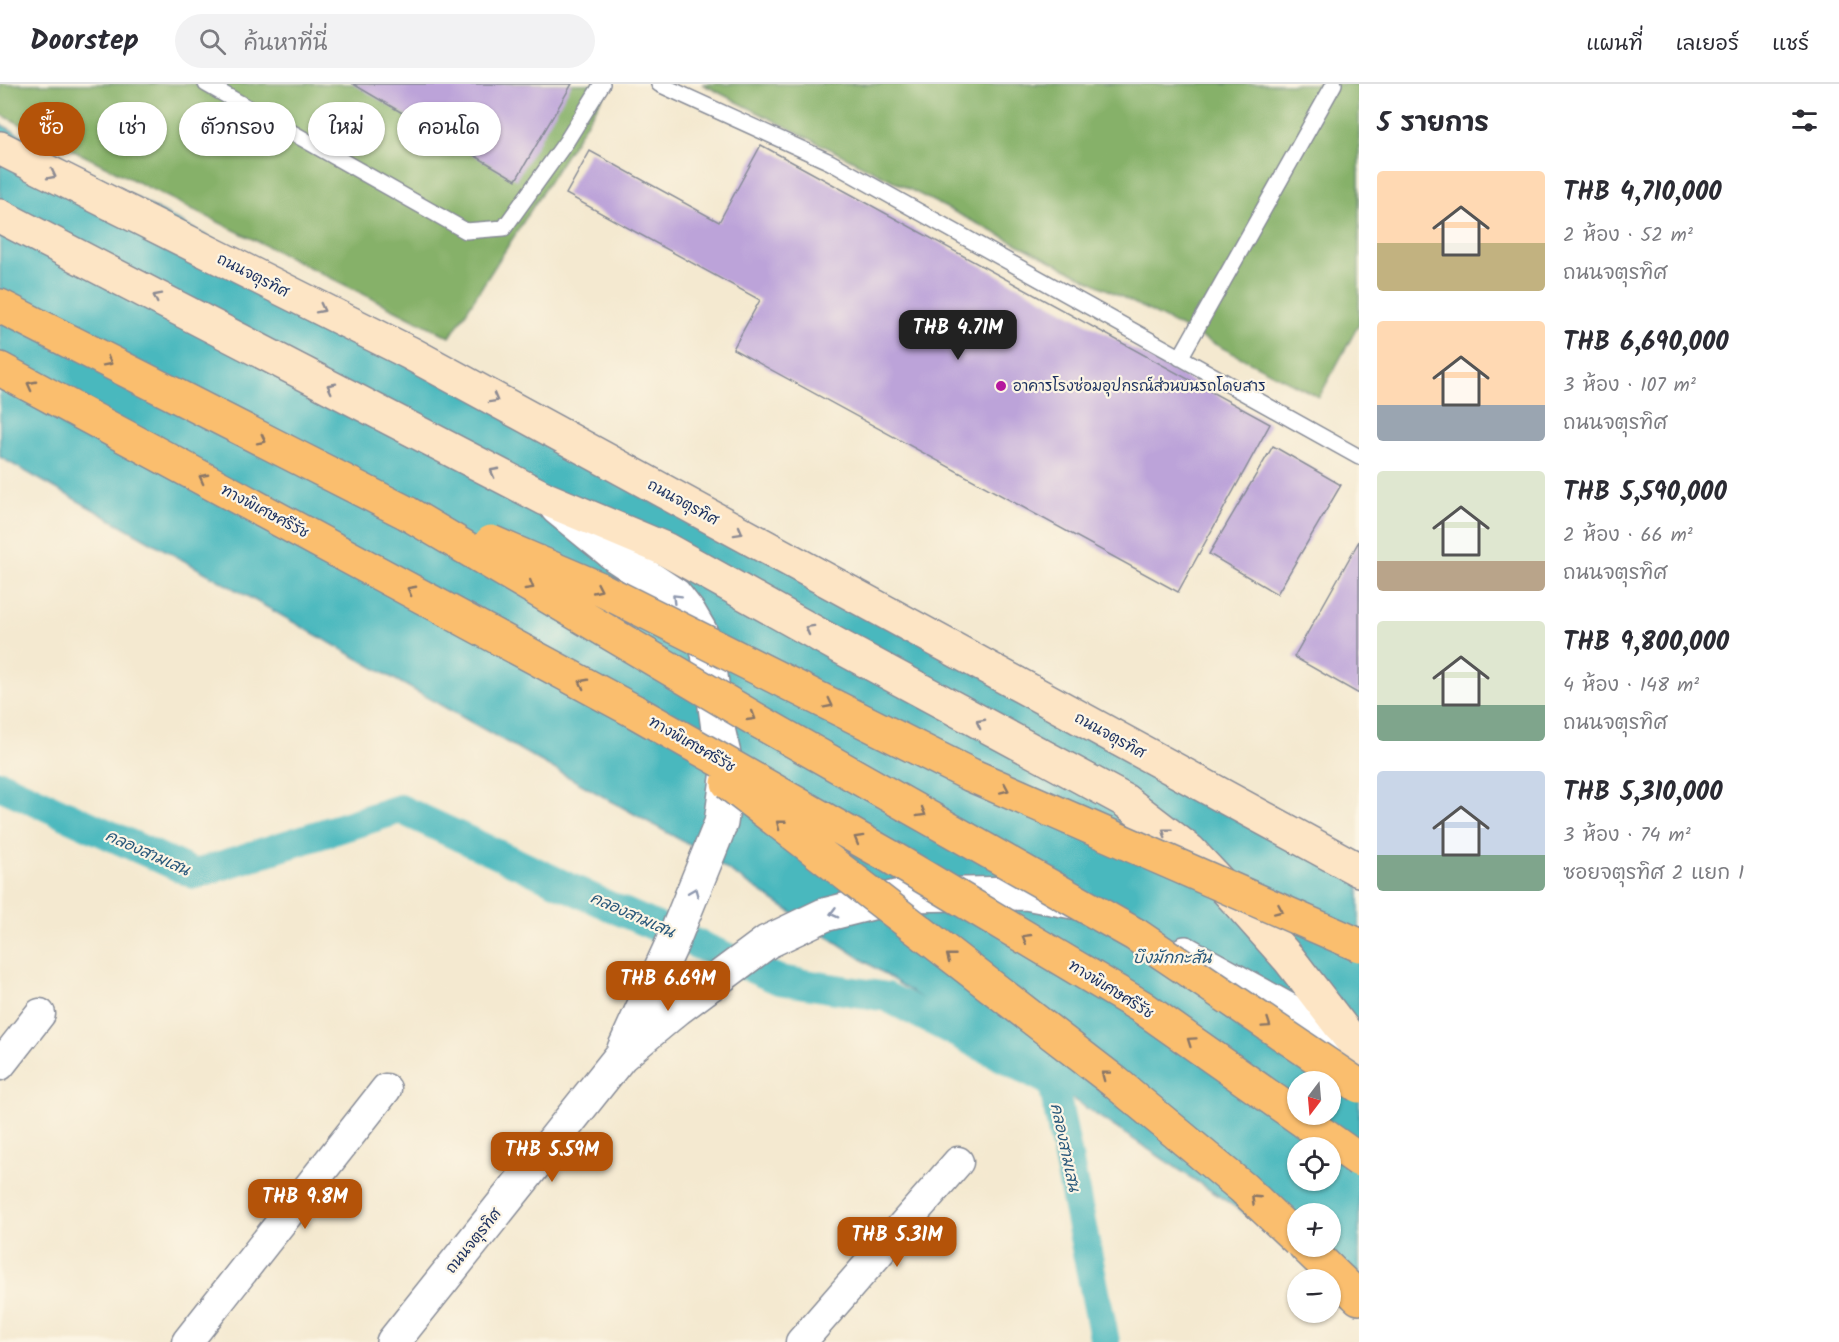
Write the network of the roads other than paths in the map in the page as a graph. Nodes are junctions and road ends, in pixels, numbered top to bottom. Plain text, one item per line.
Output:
1 (206, 84) edge
2 (602, 84) edge
3 (659, 84) edge
4 (1334, 84) edge
5 (0, 148) edge
6 (0, 216) edge
7 (0, 306) edge
8 (1180, 358) junction
9 (0, 369) edge
10 (1359, 457) edge
11 (546, 499) junction
12 (407, 513) junction
13 (634, 711) junction
14 (1359, 870) edge
15 (1359, 945) edge
16 (40, 1014) dead end
17 (1358, 1049) edge
18 (621, 1056) junction
19 (0, 1065) edge
20 (1359, 1086) edge
21 (386, 1089) dead end
22 (1359, 1160) edge
23 (958, 1162) dead end
24 (1287, 1230) edge
25 (1316, 1257) edge
26 (1359, 1298) edge
27 (187, 1342) edge
28 (393, 1342) edge
29 (801, 1342) edge

1 - 2 lane
3 - 8 lane
4 - 8 lane
5 -> 14 main road, ถนนจตุรทิศ
11 -> 6 main road, ถนนจตุรทิศ
7 -> 12 highway
8 - 10 lane
13 -> 9 highway, ทางพิเศษศรีรัช
17 -> 11 main road, ถนนจตุรทิศ, bridge
18 -> 11 street, ถนนจตุรทิศ, bridge
12 -> 15 highway, bridge
12 -> 20 highway, bridge
22 -> 13 highway, ทางพิเศษศรีรัช, bridge
24 -> 13 highway, bridge
16 - 19 street
17 -> 18 street, ถนนจตุรทิศ, bridge
18 - 28 street, ถนนจตุรทิศ
21 - 27 street
23 - 29 street
25 - 26 highway

